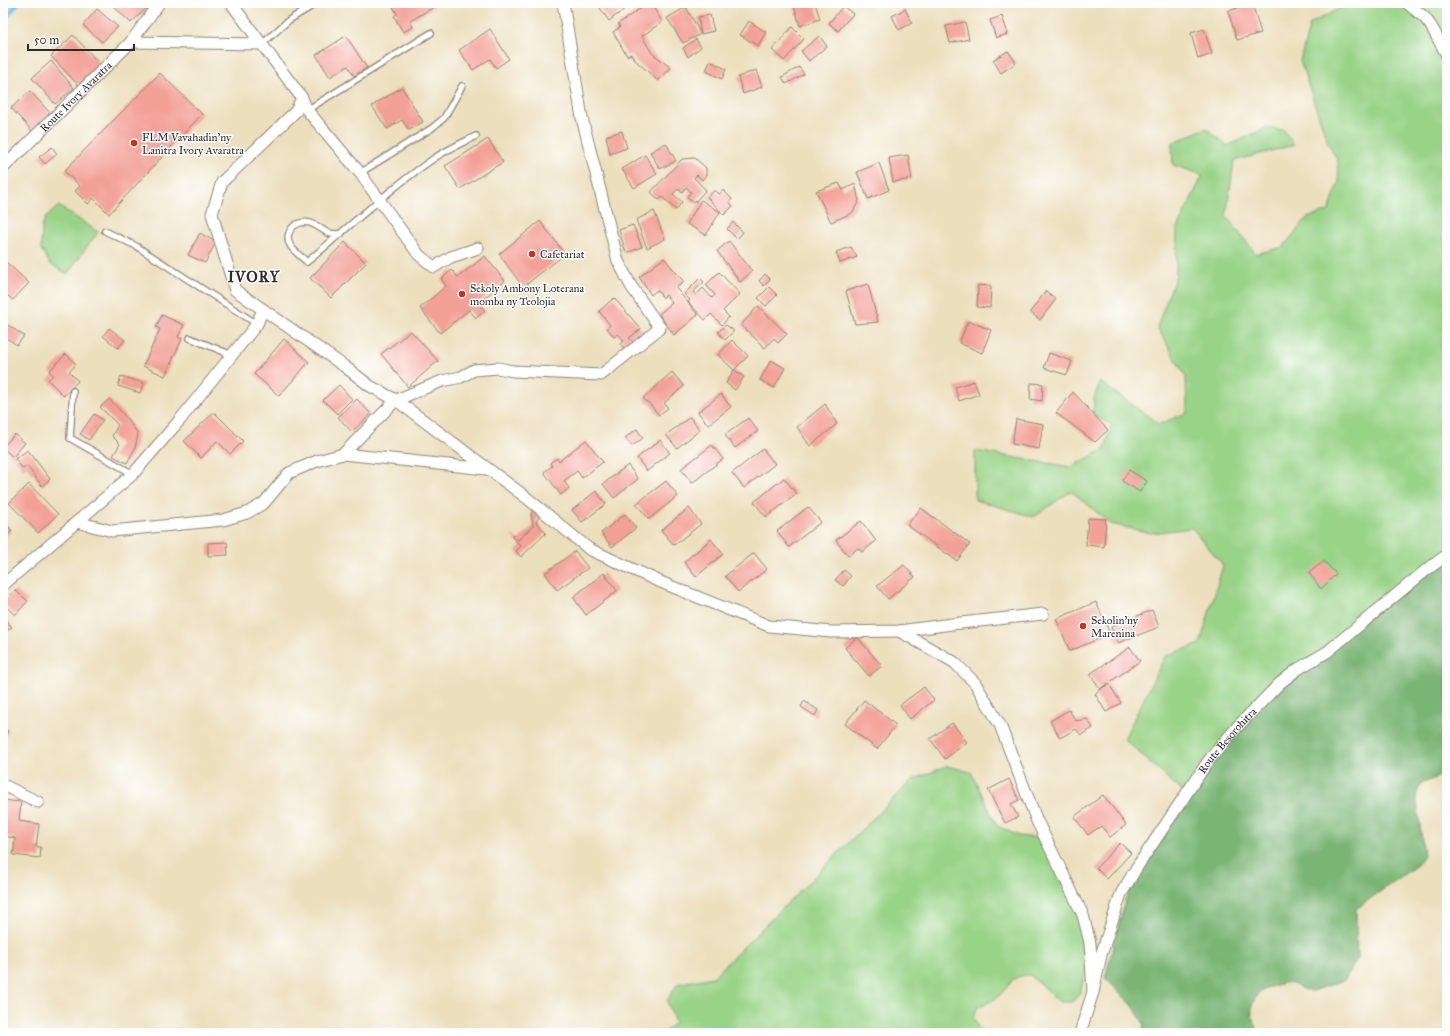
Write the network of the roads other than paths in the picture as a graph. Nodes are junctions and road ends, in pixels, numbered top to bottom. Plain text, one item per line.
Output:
1 (160, 3) edge
2 (232, 3) edge
3 (317, 3) edge
4 (563, 3) edge
5 (1407, 3) edge
6 (431, 34) dead end
7 (131, 42) junction
8 (262, 44) junction
9 (1447, 55) edge
10 (462, 86) dead end
11 (302, 98) junction
12 (306, 110) junction
13 (476, 136) dead end
14 (3, 168) edge
15 (360, 173) junction
16 (379, 200) junction
17 (105, 231) dead end
18 (341, 234) junction
19 (478, 248) dead end
20 (263, 309) junction
21 (257, 324) junction
22 (190, 338) dead end
23 (232, 355) junction
24 (74, 391) dead end
25 (396, 400) junction
26 (343, 454) junction
27 (486, 469) junction
28 (133, 474) junction
29 (77, 522) junction
30 (1447, 555) edge
31 (3, 585) edge
32 (1043, 614) dead end
33 (898, 631) junction
34 (3, 785) edge
35 (38, 802) dead end
36 (1093, 992) junction
37 (1080, 1033) edge

1 - 7 street, Route Ivory Avaratra
2 - 8 street
3 - 8 lane
4 - 25 street
5 - 9 street
6 - 12 lane
7 - 8 street
7 - 14 street, Route Ivory Avaratra
8 - 11 street
10 - 15 lane
11 - 12 street
11 - 20 street
12 - 15 street
13 - 16 lane
15 - 16 street
16 - 18 lane
16 - 19 street
17 - 21 lane
18 - 18 lane
20 - 21 street
20 - 25 street
21 - 23 street
22 - 23 lane
23 - 28 street
24 - 28 lane
25 - 26 street
25 - 27 street
26 - 27 street
26 - 29 street
27 - 33 street
28 - 29 street
29 - 31 street
30 - 36 street, Route Besorohitra
32 - 33 street
33 - 36 street
34 - 35 street
36 - 37 street, Route Besorohitra

